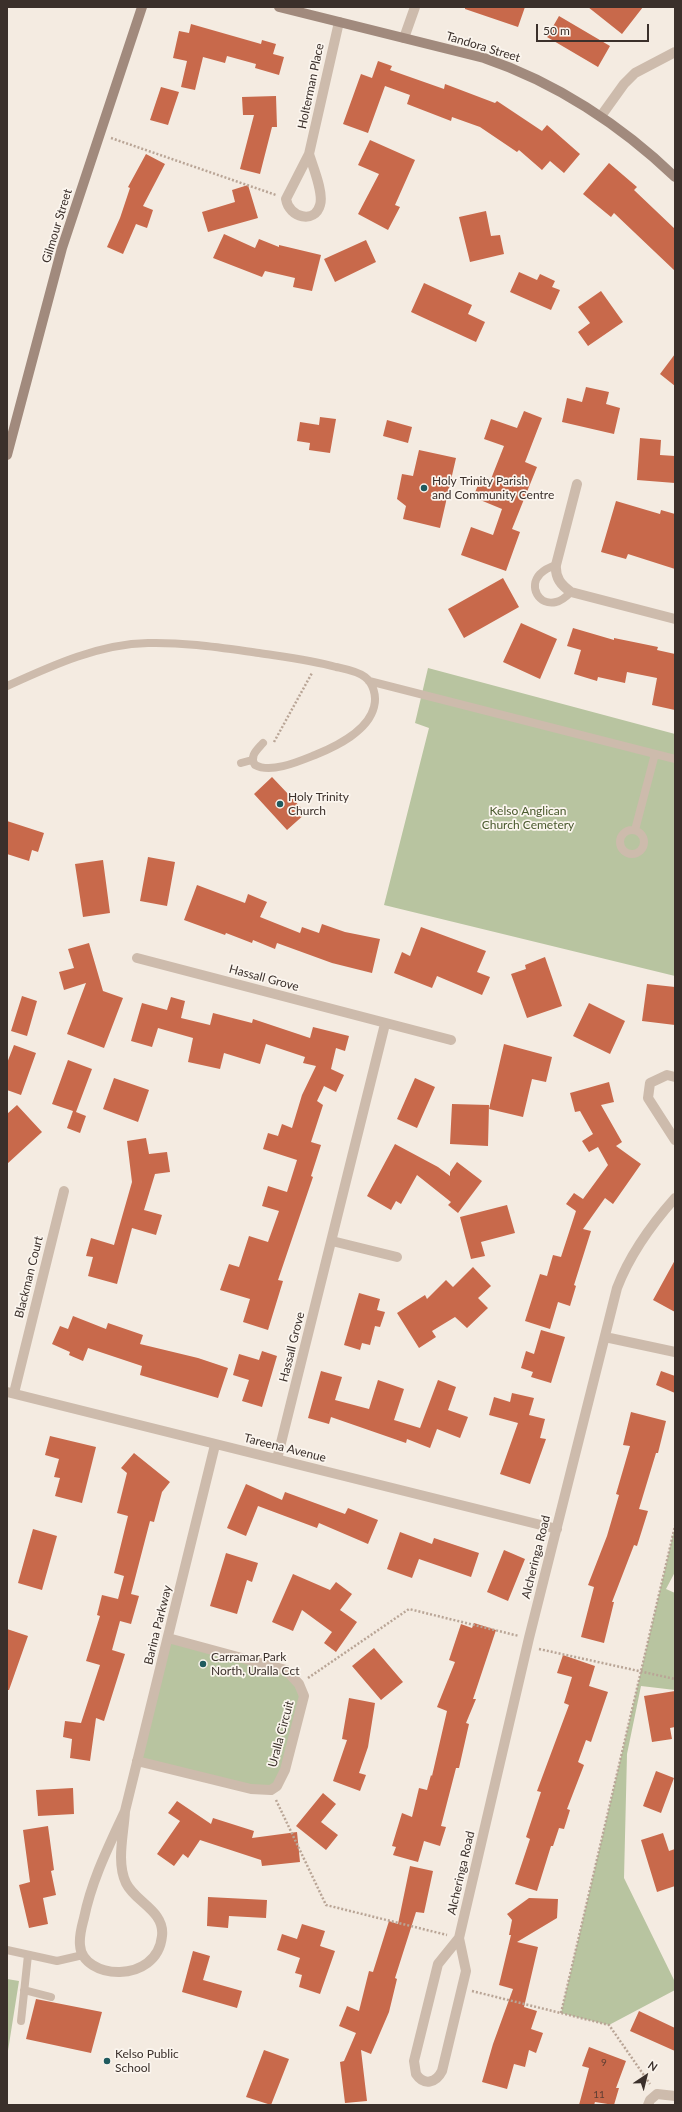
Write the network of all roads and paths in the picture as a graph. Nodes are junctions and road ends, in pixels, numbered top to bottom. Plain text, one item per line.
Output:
1 (142, 7) edge
2 (279, 7) edge
3 (415, 7) edge
4 (338, 22) junction
5 (404, 38) junction
6 (675, 52) edge
7 (601, 116) junction
8 (100, 134) junction
9 (310, 154) junction
10 (675, 176) edge
11 (286, 198) junction
12 (7, 455) edge
13 (577, 484) dead end
14 (556, 565) junction
15 (571, 592) junction
16 (675, 619) edge
17 (312, 672) dead end
18 (369, 681) junction
19 (7, 686) edge
20 (263, 743) dead end
21 (271, 747) dead end
22 (655, 754) junction
23 (675, 759) edge
24 (252, 760) junction
25 (241, 763) dead end
26 (635, 830) dead end
27 (137, 958) dead end
28 (385, 1024) junction
29 (452, 1040) dead end
30 (675, 1077) edge
31 (675, 1140) edge
32 (64, 1191) dead end
33 (675, 1198) edge
34 (332, 1241) junction
35 (397, 1257) dead end
36 (605, 1337) junction
37 (675, 1352) edge
38 (10, 1392) edge
39 (215, 1445) junction
40 (277, 1459) junction
41 (675, 1526) edge
42 (557, 1529) junction
43 (168, 1638) junction
44 (528, 1643) junction
45 (640, 1670) junction
46 (675, 1679) edge
47 (299, 1684) junction
48 (138, 1761) junction
49 (271, 1790) junction
50 (125, 1811) junction
51 (459, 1938) junction
52 (7, 1950) edge
53 (28, 1955) junction
54 (83, 1955) junction
55 (462, 1988) junction
56 (24, 1990) junction
57 (51, 1997) dead end
58 (561, 2013) junction
59 (21, 2021) dead end
60 (657, 2094) junction
61 (675, 2096) edge
62 (648, 2105) edge

1 - 8 main road, Gilmour Street
2 - 4 main road, Tandora Street
3 - 5 street
4 - 5 main road, Tandora Street
4 - 9 street, Holterman Place
5 - 7 main road, Tandora Street
6 - 7 street
7 - 10 main road, Tandora Street
8 - 11 path
8 - 12 main road, Gilmour Street
9 - 11 street, Holterman Place
9 - 11 street, Holterman Place
13 - 14 street
14 - 15 street
14 - 15 lane
15 - 16 street
17 - 21 path
18 - 19 lane
18 - 22 lane
18 - 24 lane
20 - 24 lane
22 - 23 lane
22 - 26 lane
24 - 25 lane
27 - 28 street, Hassall Grove
28 - 29 street, Hassall Grove
28 - 34 street, Hassall Grove
30 - 31 street
32 - 38 street, Blackman Court
33 - 36 street, Alcheringa Road
34 - 35 street
34 - 40 street, Hassall Grove
36 - 37 street
36 - 42 street, Alcheringa Road
38 - 39 street, Tareena Avenue
39 - 40 street, Tareena Avenue
39 - 43 street, Barina Parkway
40 - 42 street, Tareena Avenue
41 - 45 path
42 - 44 street, Alcheringa Road
43 - 47 street
43 - 48 street, Barina Parkway
44 - 45 path
44 - 47 path
44 - 51 street, Alcheringa Road
45 - 46 path
45 - 58 path
47 - 49 street, Uralla Circuit
48 - 49 street
48 - 50 street, Barina Parkway
49 - 51 path
50 - 54 street, Barina Parkway
50 - 54 street, Barina Parkway
51 - 55 street, Alcheringa Road
51 - 55 street, Alcheringa Road
52 - 53 lane
53 - 54 lane
53 - 56 lane
55 - 58 path
56 - 57 lane
56 - 59 lane
58 - 60 path
60 - 61 street
60 - 62 street

